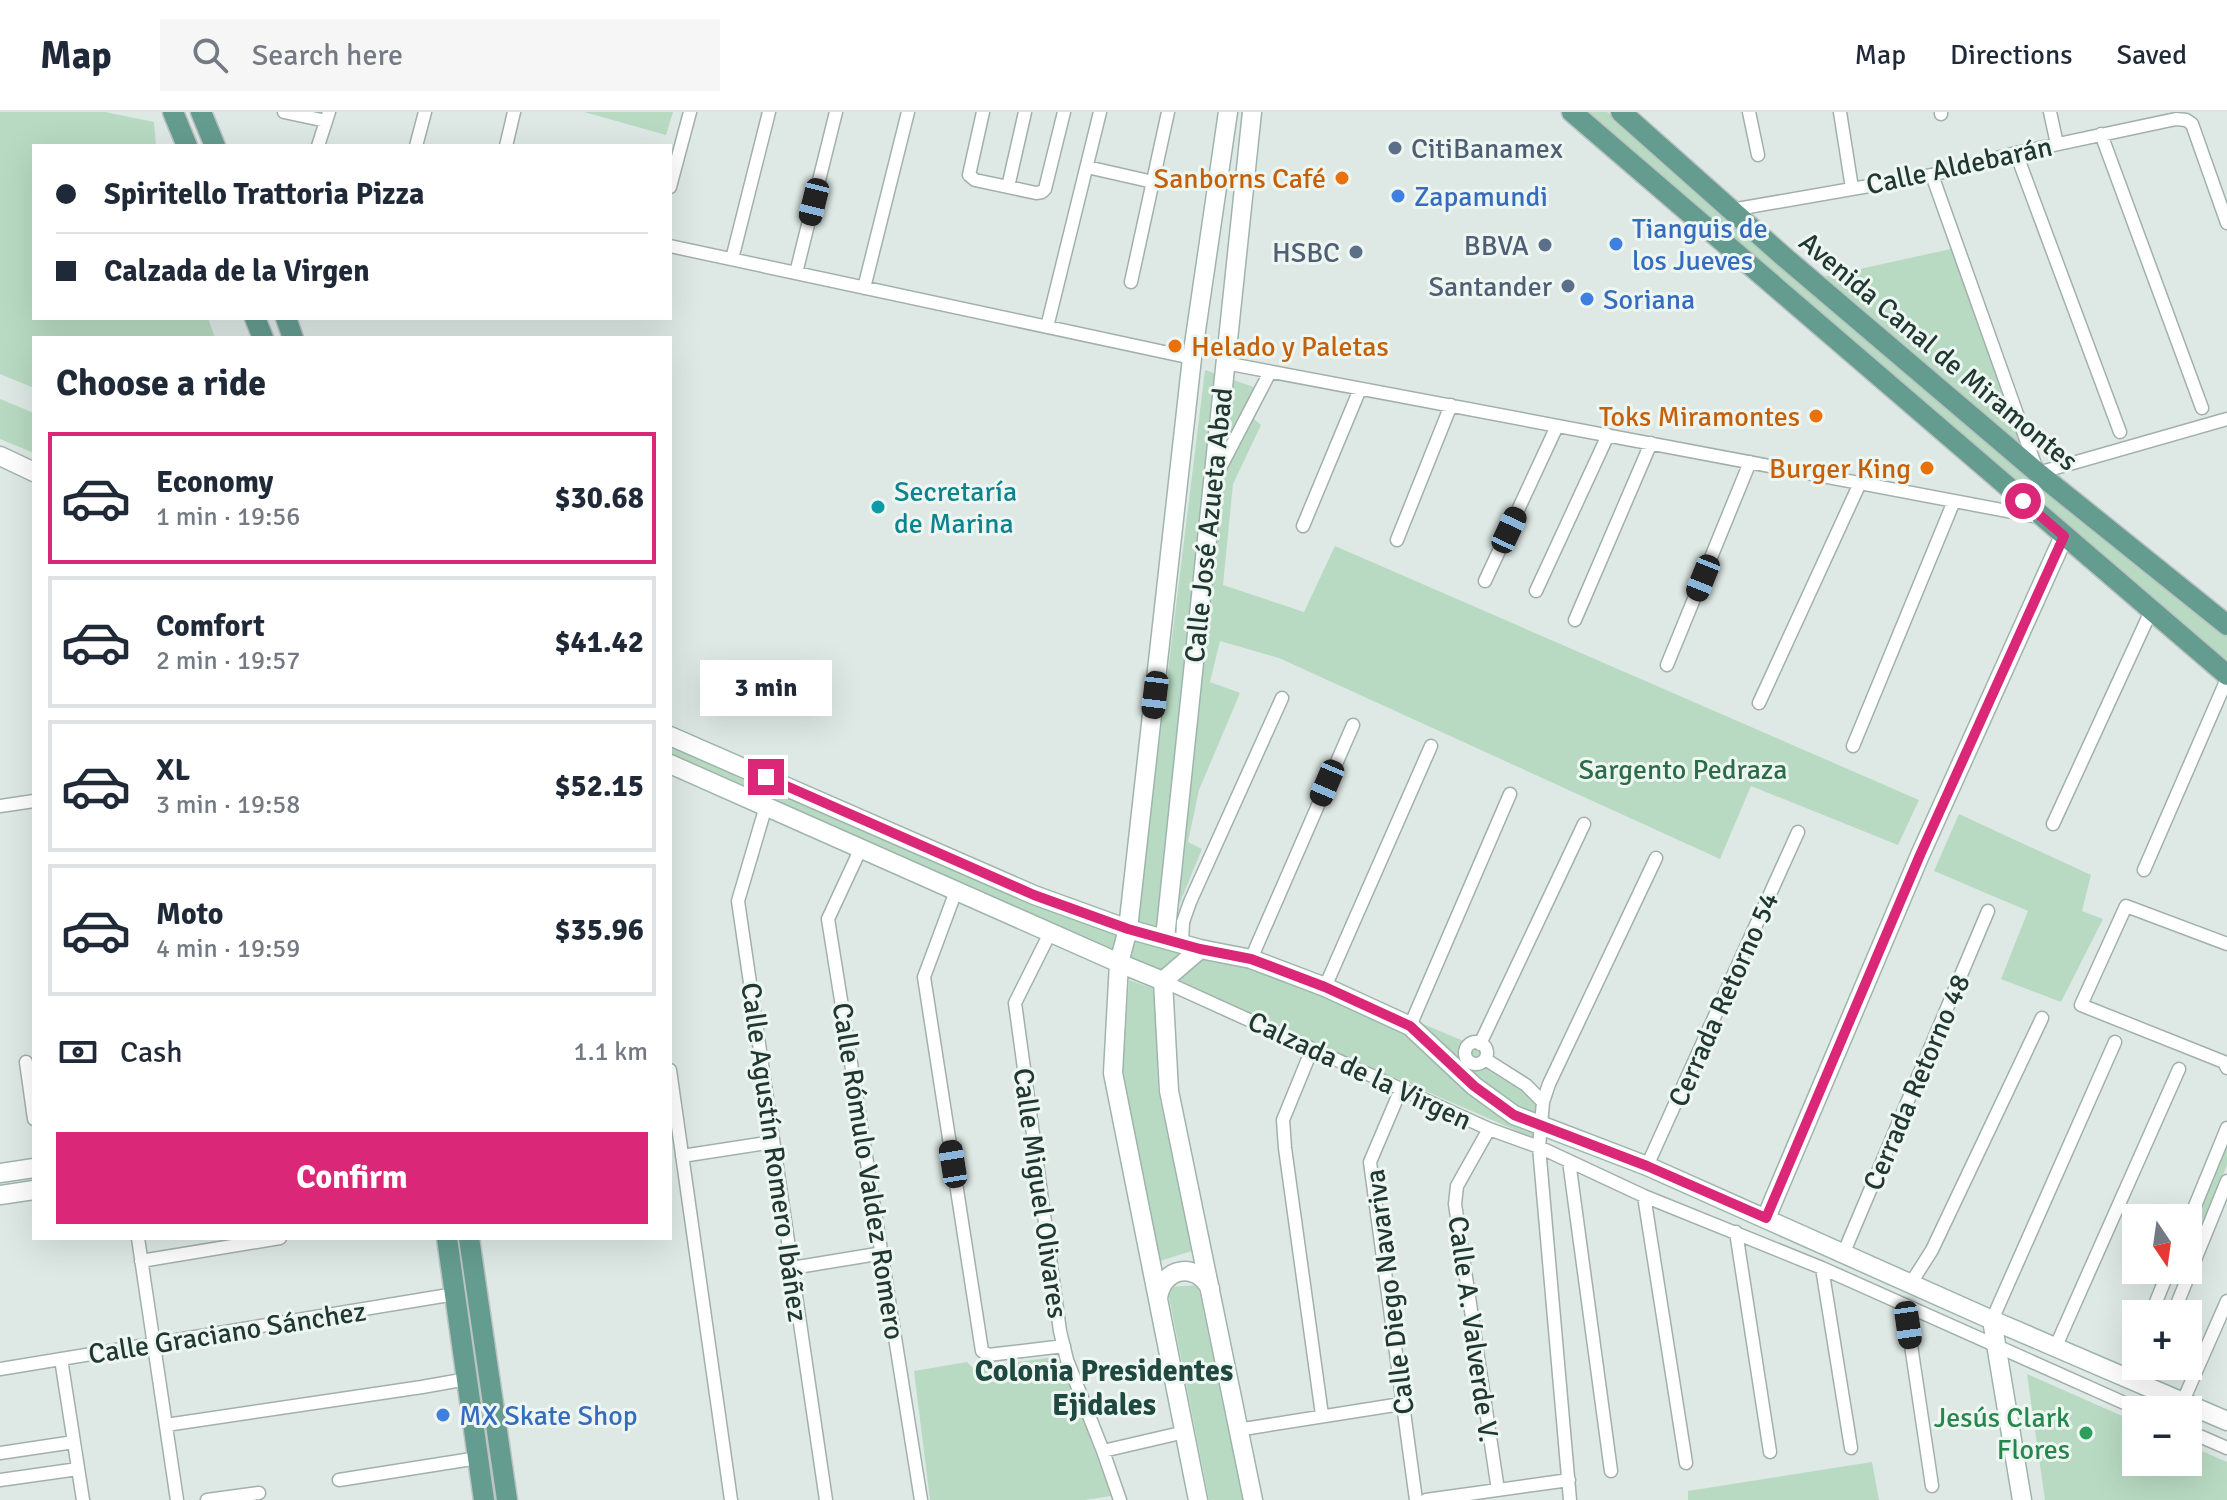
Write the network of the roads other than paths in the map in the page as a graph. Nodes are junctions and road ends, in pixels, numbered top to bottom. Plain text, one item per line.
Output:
1 (173, 112) edge
2 (201, 112) edge
3 (284, 112) edge
4 (425, 112) edge
5 (514, 112) edge
6 (690, 112) edge
7 (769, 112) edge
8 (836, 112) edge
9 (908, 112) edge
10 (983, 112) edge
11 (1025, 112) edge
12 (1064, 112) edge
13 (1100, 112) edge
14 (1168, 112) edge
15 (1228, 112) edge
16 (1252, 112) edge
17 (1572, 112) edge
18 (1621, 112) edge
19 (1749, 112) edge
20 (1840, 112) edge
21 (2050, 112) edge
22 (328, 116) edge
23 (2101, 134) junction
24 (186, 144) edge
25 (214, 144) edge
26 (319, 144) edge
27 (417, 144) edge
28 (506, 144) edge
29 (2057, 144) junction
30 (2016, 153) junction
31 (1758, 155) dead end
32 (1087, 167) junction
33 (1932, 175) junction
34 (672, 180) edge
35 (1153, 182) junction
36 (1218, 184) junction
37 (1008, 187) junction
38 (1244, 187) junction
39 (1852, 188) junction
40 (1731, 210) junction
41 (2227, 223) edge
42 (672, 246) edge
43 (732, 259) junction
44 (1206, 263) junction
45 (1236, 265) junction
46 (796, 273) junction
47 (1131, 282) dead end
48 (864, 288) junction
49 (1047, 327) junction
50 (1192, 358) junction
51 (1225, 363) junction
52 (1270, 372) junction
53 (1360, 389) junction
54 (1451, 405) junction
55 (2202, 408) dead end
56 (2227, 419) edge
57 (1557, 426) junction
58 (2120, 432) dead end
59 (1608, 435) junction
60 (1651, 443) junction
61 (0, 456) edge
62 (1750, 462) junction
63 (32, 471) edge
64 (2038, 473) junction
65 (1213, 482) junction
66 (1860, 483) junction
67 (1954, 501) junction
68 (2042, 518) junction
69 (1303, 526) dead end
70 (2064, 536) junction
71 (1397, 540) dead end
72 (1485, 581) dead end
73 (1536, 591) dead end
74 (2151, 611) junction
75 (1575, 620) dead end
76 (2227, 625) edge
77 (1667, 665) dead end
78 (2227, 677) edge
79 (1282, 698) dead end
80 (1759, 703) dead end
81 (1353, 725) dead end
82 (672, 737) edge
83 (1431, 746) dead end
84 (1853, 746) dead end
85 (672, 765) edge
86 (1510, 794) dead end
87 (32, 801) edge
88 (0, 806) edge
89 (766, 806) junction
90 (1584, 824) dead end
91 (2053, 824) dead end
92 (1798, 832) dead end
93 (861, 848) junction
94 (1656, 858) dead end
95 (2144, 870) dead end
96 (956, 891) junction
97 (1988, 911) dead end
98 (1128, 929) junction
99 (1050, 933) junction
100 (1183, 943) junction
101 (2227, 944) edge
102 (1251, 959) junction
103 (1119, 963) junction
104 (1163, 981) junction
105 (1325, 987) junction
106 (2042, 1018) dead end
107 (1410, 1026) junction
108 (2115, 1042) dead end
109 (1480, 1044) junction
110 (1312, 1049) junction
111 (1485, 1059) junction
112 (26, 1062) dead end
113 (2227, 1068) edge
114 (2179, 1069) dead end
115 (672, 1084) edge
116 (1401, 1089) junction
117 (1543, 1102) junction
118 (32, 1105) edge
119 (1542, 1126) junction
120 (2227, 1128) edge
121 (1489, 1129) junction
122 (773, 1142) junction
123 (1539, 1147) junction
124 (682, 1156) junction
125 (1569, 1161) junction
126 (1647, 1166) junction
127 (32, 1168) edge
128 (0, 1173) edge
129 (2227, 1181) edge
130 (32, 1190) edge
131 (0, 1195) edge
132 (1644, 1196) junction
133 (2196, 1204) edge
134 (1766, 1218) junction
135 (1736, 1232) junction
136 (138, 1240) edge
137 (268, 1240) edge
138 (447, 1240) edge
139 (469, 1240) edge
140 (1844, 1252) junction
141 (883, 1253) junction
142 (141, 1261) junction
143 (792, 1268) junction
144 (1822, 1268) junction
145 (1911, 1283) junction
146 (455, 1294) junction
147 (1211, 1294) junction
148 (2179, 1300) edge
149 (2227, 1301) edge
150 (1159, 1305) junction
151 (1905, 1305) junction
152 (1992, 1320) junction
153 (154, 1344) junction
154 (1064, 1346) junction
155 (2056, 1346) junction
156 (1997, 1347) junction
157 (61, 1359) junction
158 (0, 1369) edge
159 (2122, 1375) edge
160 (467, 1379) junction
161 (2134, 1380) edge
162 (2147, 1380) edge
163 (2145, 1385) junction
164 (2171, 1396) edge
165 (2185, 1396) edge
166 (2122, 1402) edge
167 (1401, 1404) junction
168 (2202, 1410) edge
169 (1322, 1415) junction
170 (2227, 1421) edge
171 (166, 1425) junction
172 (1237, 1430) junction
173 (1185, 1432) junction
174 (2202, 1437) edge
175 (74, 1442) junction
176 (1851, 1448) dead end
177 (2227, 1448) edge
178 (1103, 1451) junction
179 (1770, 1452) dead end
180 (0, 1453) edge
181 (478, 1458) junction
182 (1686, 1463) dead end
183 (78, 1469) junction
184 (1611, 1471) dead end
185 (0, 1480) edge
186 (339, 1480) dead end
187 (1569, 1480) junction
188 (1932, 1486) dead end
189 (1498, 1490) junction
190 (259, 1493) dead end
191 (1450, 1498) edge
192 (83, 1500) edge
193 (177, 1500) edge
194 (207, 1500) edge
195 (484, 1500) edge
196 (507, 1500) edge
197 (731, 1500) edge
198 (826, 1500) edge
199 (921, 1500) edge
200 (1120, 1500) edge
201 (1198, 1500) edge
202 (1253, 1500) edge
203 (1416, 1500) edge
204 (1426, 1500) edge
205 (1570, 1500) edge
206 (2022, 1500) edge

1 - 24 main road
2 - 25 main road
3 - 22 street
4 - 27 street
5 - 28 street
6 - 34 street
7 - 43 street
8 - 46 street
9 - 48 street
10 - 37 street
11 - 37 street
12 - 37 street
13 - 32 street
14 - 35 street
15 - 36 street, Calle José Azueta Abad
16 - 38 street, Calle José Azueta Abad
17 - 68 main road, Avenida Canal de Miramontes
18 - 40 main road, Avenida Canal de Miramontes
19 - 31 street
20 - 39 street
21 - 29 street
22 - 26 street
23 - 29 street, Calle Aldebarán
23 - 41 street, Calle Aldebarán
23 - 55 street
29 - 30 street, Calle Aldebarán
30 - 33 street, Calle Aldebarán
30 - 58 street
32 - 35 street
32 - 49 street
33 - 39 street, Calle Aldebarán
33 - 64 street
35 - 47 street
36 - 38 street
36 - 44 street, Calle José Azueta Abad
38 - 45 street, Calle José Azueta Abad
39 - 40 street, Calle Aldebarán
40 - 64 main road, Avenida Canal de Miramontes
42 - 43 street
43 - 46 street
44 - 45 street
44 - 50 street, Calle José Azueta Abad
45 - 51 street, Calle José Azueta Abad
46 - 48 street
48 - 49 street
49 - 50 street
50 - 98 street, Calle José Azueta Abad
51 - 52 street
51 - 65 street, Calle José Azueta Abad
52 - 53 street
52 - 65 street
53 - 54 street
53 - 69 street
54 - 57 street
54 - 71 street
56 - 64 street
57 - 59 street
57 - 72 street
59 - 60 street
59 - 73 street
60 - 62 street
60 - 75 street
61 - 63 street
62 - 66 street
62 - 77 street
64 - 76 main road, Avenida Canal de Miramontes
65 - 100 street, Calle José Azueta Abad
66 - 67 street
66 - 80 street
67 - 68 street
67 - 84 street
68 - 70 main road, Avenida Canal de Miramontes
70 - 74 main road, Avenida Canal de Miramontes
70 - 134 street
74 - 78 main road, Avenida Canal de Miramontes
74 - 91 street
78 - 95 street
79 - 100 street
81 - 102 street
82 - 98 street, Calzada de la Virgen
83 - 105 street
85 - 89 street, Calzada de la Virgen
86 - 107 street
87 - 88 street
89 - 93 street, Calzada de la Virgen
89 - 122 street, Calle Agustín Romero Ibáñez
90 - 109 street
92 - 126 street, Cerrada Retorno 54
93 - 96 street, Calzada de la Virgen
93 - 141 street, Calle Rómulo Valdez Romero
94 - 117 street
96 - 99 street, Calzada de la Virgen
96 - 154 street
97 - 140 street, Cerrada Retorno 48
98 - 100 street, Calzada de la Virgen
98 - 103 street, Calle José Azueta Abad
99 - 103 street, Calzada de la Virgen
99 - 154 street, Calle Miguel Olivares
100 - 102 street, Calzada de la Virgen
100 - 104 street
101 - 113 street
102 - 105 street, Calzada de la Virgen
103 - 104 street, Calzada de la Virgen
103 - 150 street, Calle José Azueta Abad
104 - 110 street, Calzada de la Virgen
104 - 147 street
105 - 107 street, Calzada de la Virgen
106 - 145 street
107 - 119 street, Calzada de la Virgen
108 - 152 street
109 - 111 street
109 - 111 street
110 - 116 street, Calzada de la Virgen
110 - 169 street
111 - 117 street
112 - 118 street
114 - 155 street
115 - 124 street
116 - 121 street, Calzada de la Virgen
116 - 167 street, Calle Diego Navariva
117 - 119 street
119 - 123 street
119 - 126 street, Calzada de la Virgen
120 - 133 street
121 - 123 street, Calzada de la Virgen
121 - 189 street, Calle A. Valverde V.
122 - 124 street
122 - 143 street, Calle Agustín Romero Ibáñez
123 - 125 street, Calzada de la Virgen
123 - 187 street
124 - 197 street
125 - 132 street, Calzada de la Virgen
125 - 184 street
126 - 134 street, Calzada de la Virgen
127 - 128 street
129 - 148 street
130 - 131 street
132 - 135 street, Calzada de la Virgen
132 - 182 street
134 - 140 street, Calzada de la Virgen
135 - 144 street, Calzada de la Virgen
135 - 179 street
136 - 142 street
137 - 142 street
138 - 146 main road
139 - 196 main road
140 - 145 street, Calzada de la Virgen
141 - 143 street
141 - 199 street, Calle Rómulo Valdez Romero
142 - 153 street
143 - 198 street, Calle Agustín Romero Ibáñez
144 - 151 street, Calzada de la Virgen
144 - 176 street
145 - 152 street, Calzada de la Virgen
146 - 153 street, Calle Graciano Sánchez
146 - 160 main road
147 - 150 street
147 - 172 street
149 - 165 street
150 - 173 street, Calle José Azueta Abad
151 - 156 street, Calzada de la Virgen
151 - 188 street
152 - 155 street, Calzada de la Virgen
152 - 156 street
153 - 157 street, Calle Graciano Sánchez
153 - 171 street
154 - 178 street, Calle Miguel Olivares
155 - 159 street, Calzada de la Virgen
156 - 166 street, Calzada de la Virgen
156 - 206 street
157 - 158 street, Calle Graciano Sánchez
157 - 175 street
160 - 171 street
160 - 181 main road
161 - 163 street, Calzada de la Virgen
162 - 163 street
163 - 164 street, Calzada de la Virgen
167 - 169 street
167 - 203 street, Calle Diego Navariva
168 - 170 street, Calzada de la Virgen
169 - 172 street
171 - 193 street
172 - 202 street
173 - 178 street
173 - 201 street, Calle José Azueta Abad
174 - 177 street
175 - 180 street
175 - 183 street
178 - 200 street, Calle Miguel Olivares
181 - 186 street
181 - 195 main road
183 - 185 street
183 - 192 street
187 - 189 street
187 - 205 street
189 - 191 street
190 - 194 street
191 - 204 street

